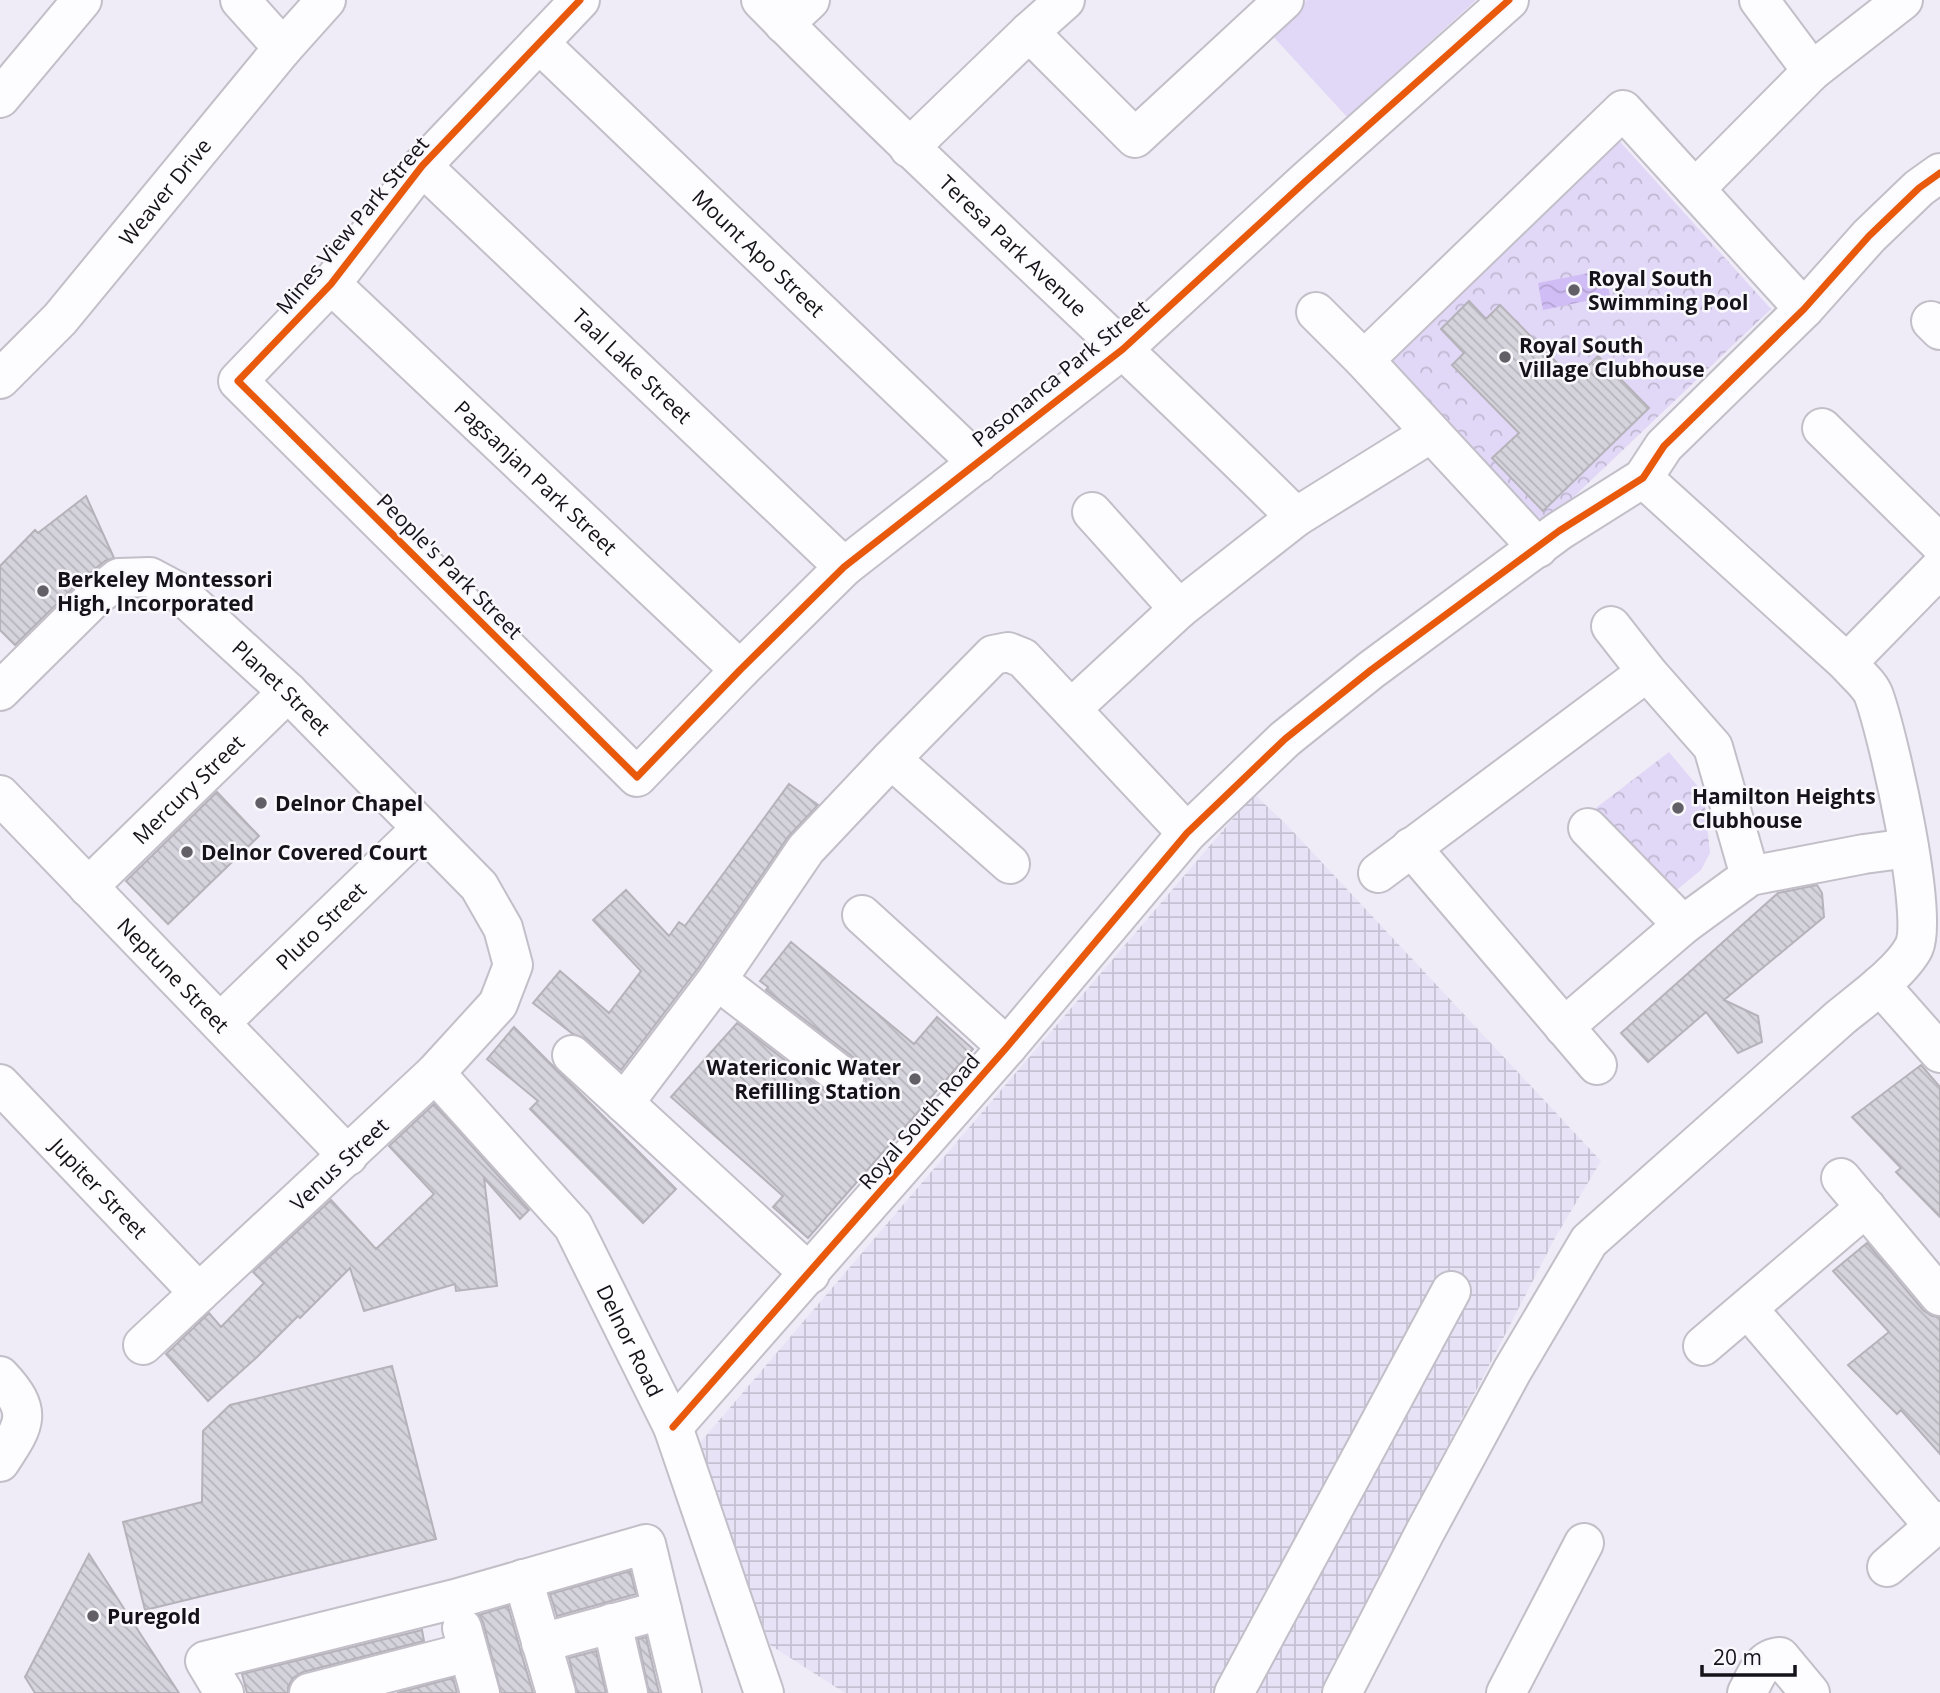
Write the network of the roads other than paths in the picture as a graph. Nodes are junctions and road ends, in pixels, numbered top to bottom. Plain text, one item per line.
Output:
1 (82, 0) edge
2 (240, 0) edge
3 (326, 0) edge
4 (580, 0) edge
5 (1065, 0) edge
6 (1284, 0) edge
7 (1509, 0) edge
8 (1759, 0) edge
9 (1903, 0) edge
10 (785, 8) edge
11 (1029, 32) junction
12 (539, 43) junction
13 (283, 48) junction
14 (1812, 71) junction
15 (0, 98) edge
16 (909, 148) junction
17 (422, 166) junction
18 (1940, 173) edge
19 (1695, 189) junction
20 (331, 284) junction
21 (1804, 309) junction
22 (1316, 312) dead end
23 (1123, 349) junction
24 (1364, 359) junction
25 (0, 379) edge
26 (238, 381) joint
27 (1822, 428) dead end
28 (1431, 433) junction
29 (978, 463) junction
30 (1643, 478) junction
31 (1093, 512) dead end
32 (1296, 517) junction
33 (1940, 544) edge
34 (1538, 548) junction
35 (844, 567) junction
36 (1940, 568) edge
37 (1179, 609) junction
38 (1611, 626) dead end
39 (1847, 663) junction
40 (740, 670) junction
41 (1647, 672) junction
42 (0, 691) edge
43 (288, 692) junction
44 (1072, 708) junction
45 (891, 759) junction
46 (637, 777) joint
47 (0, 795) edge
48 (422, 828) junction
49 (1588, 828) dead end
50 (1187, 833) junction
51 (1411, 848) junction
52 (1909, 848) junction
53 (1010, 864) dead end
54 (1378, 873) dead end
55 (1750, 876) junction
56 (88, 887) junction
57 (862, 915) dead end
58 (1683, 925) junction
59 (513, 965) joint
60 (717, 980) junction
61 (1880, 985) junction
62 (220, 1023) junction
63 (1564, 1027) junction
64 (1007, 1047) junction
65 (1940, 1053) edge
66 (572, 1055) dead end
67 (1597, 1065) dead end
68 (435, 1073) junction
69 (844, 1079) dead end
70 (0, 1084) edge
71 (624, 1103) junction
72 (348, 1156) junction
73 (1841, 1178) dead end
74 (1866, 1207) junction
75 (810, 1274) junction
76 (1451, 1291) dead end
77 (199, 1293) junction
78 (1940, 1296) edge
79 (1748, 1309) junction
80 (143, 1345) dead end
81 (1703, 1346) dead end
82 (0, 1376) edge
83 (673, 1427) junction
84 (0, 1462) edge
85 (1937, 1524) edge
86 (1584, 1543) dead end
87 (1887, 1567) dead end
88 (523, 1579) junction
89 (454, 1599) junction
90 (662, 1609) junction
91 (612, 1623) junction
92 (541, 1643) junction
93 (468, 1652) junction
94 (224, 1693) edge
95 (309, 1693) edge
96 (480, 1693) edge
97 (556, 1693) edge
98 (628, 1693) edge
99 (682, 1693) edge
100 (764, 1693) edge
101 (1234, 1693) edge
102 (1342, 1693) edge
103 (1506, 1693) edge
104 (1747, 1693) edge
105 (1810, 1693) edge

1 - 15 street
2 - 13 street
3 - 13 street, Weaver Drive
4 - 12 street, Mines View Park Street
5 - 11 street
6 - 11 street
7 - 23 street, Pasonanca Park Street
8 - 14 street
9 - 14 street
10 - 16 street, Teresa Park Avenue
11 - 16 street
12 - 17 street, Mines View Park Street
12 - 29 street, Mount Apo Street
13 - 25 street, Weaver Drive
14 - 19 street
16 - 23 street, Teresa Park Avenue
17 - 20 street, Mines View Park Street
17 - 35 street, Taal Lake Street
18 - 21 street
19 - 21 street
19 - 24 street
20 - 26 street, Mines View Park Street
20 - 40 street, Pagsanjan Park Street
21 - 30 street
22 - 24 street
23 - 29 street, Pasonanca Park Street
23 - 32 street, Teresa Park Avenue
24 - 28 street
26 - 46 street, People's Park Street
27 - 33 street
28 - 32 street
28 - 34 street
29 - 35 street, Pasonanca Park Street
30 - 34 street, Royal South Road
30 - 39 street
31 - 37 street
32 - 37 street
34 - 50 street, Royal South Road
35 - 40 street, Pasonanca Park Street
36 - 39 street
37 - 44 street
38 - 41 street
39 - 52 street
40 - 46 street, Pasonanca Park Street
41 - 51 street
41 - 55 street
42 - 43 street, Planet Street
43 - 48 street, Planet Street
43 - 56 street, Mercury Street
44 - 45 street
44 - 50 street
45 - 53 street
45 - 60 street
47 - 56 street, Neptune Street
48 - 59 street, Planet Street
48 - 62 street, Pluto Street
49 - 58 street
50 - 64 street, Royal South Road
51 - 54 street
51 - 63 street
52 - 55 street
52 - 61 street
55 - 58 street
56 - 62 street, Neptune Street
57 - 64 street
58 - 63 street
59 - 68 street, Venus Street
60 - 69 street
60 - 71 street
61 - 65 street
61 - 102 street
62 - 72 street, Neptune Street
63 - 67 street
64 - 75 street, Royal South Road
66 - 71 street
68 - 72 street, Venus Street
68 - 83 street, Delnor Road
70 - 77 street, Jupiter Street
71 - 75 street
72 - 77 street, Venus Street
73 - 74 street
74 - 78 street
74 - 79 street
75 - 83 street, Royal South Road
76 - 101 street
77 - 80 street, Venus Street
79 - 81 street
79 - 85 street
82 - 84 street
83 - 100 street, Delnor Road
85 - 87 street
86 - 103 street
88 - 89 street
88 - 90 street
88 - 92 street
89 - 93 street
89 - 94 street
90 - 91 street
90 - 99 street
91 - 92 street
91 - 98 street
92 - 97 street
93 - 95 street
93 - 96 street
104 - 105 street

